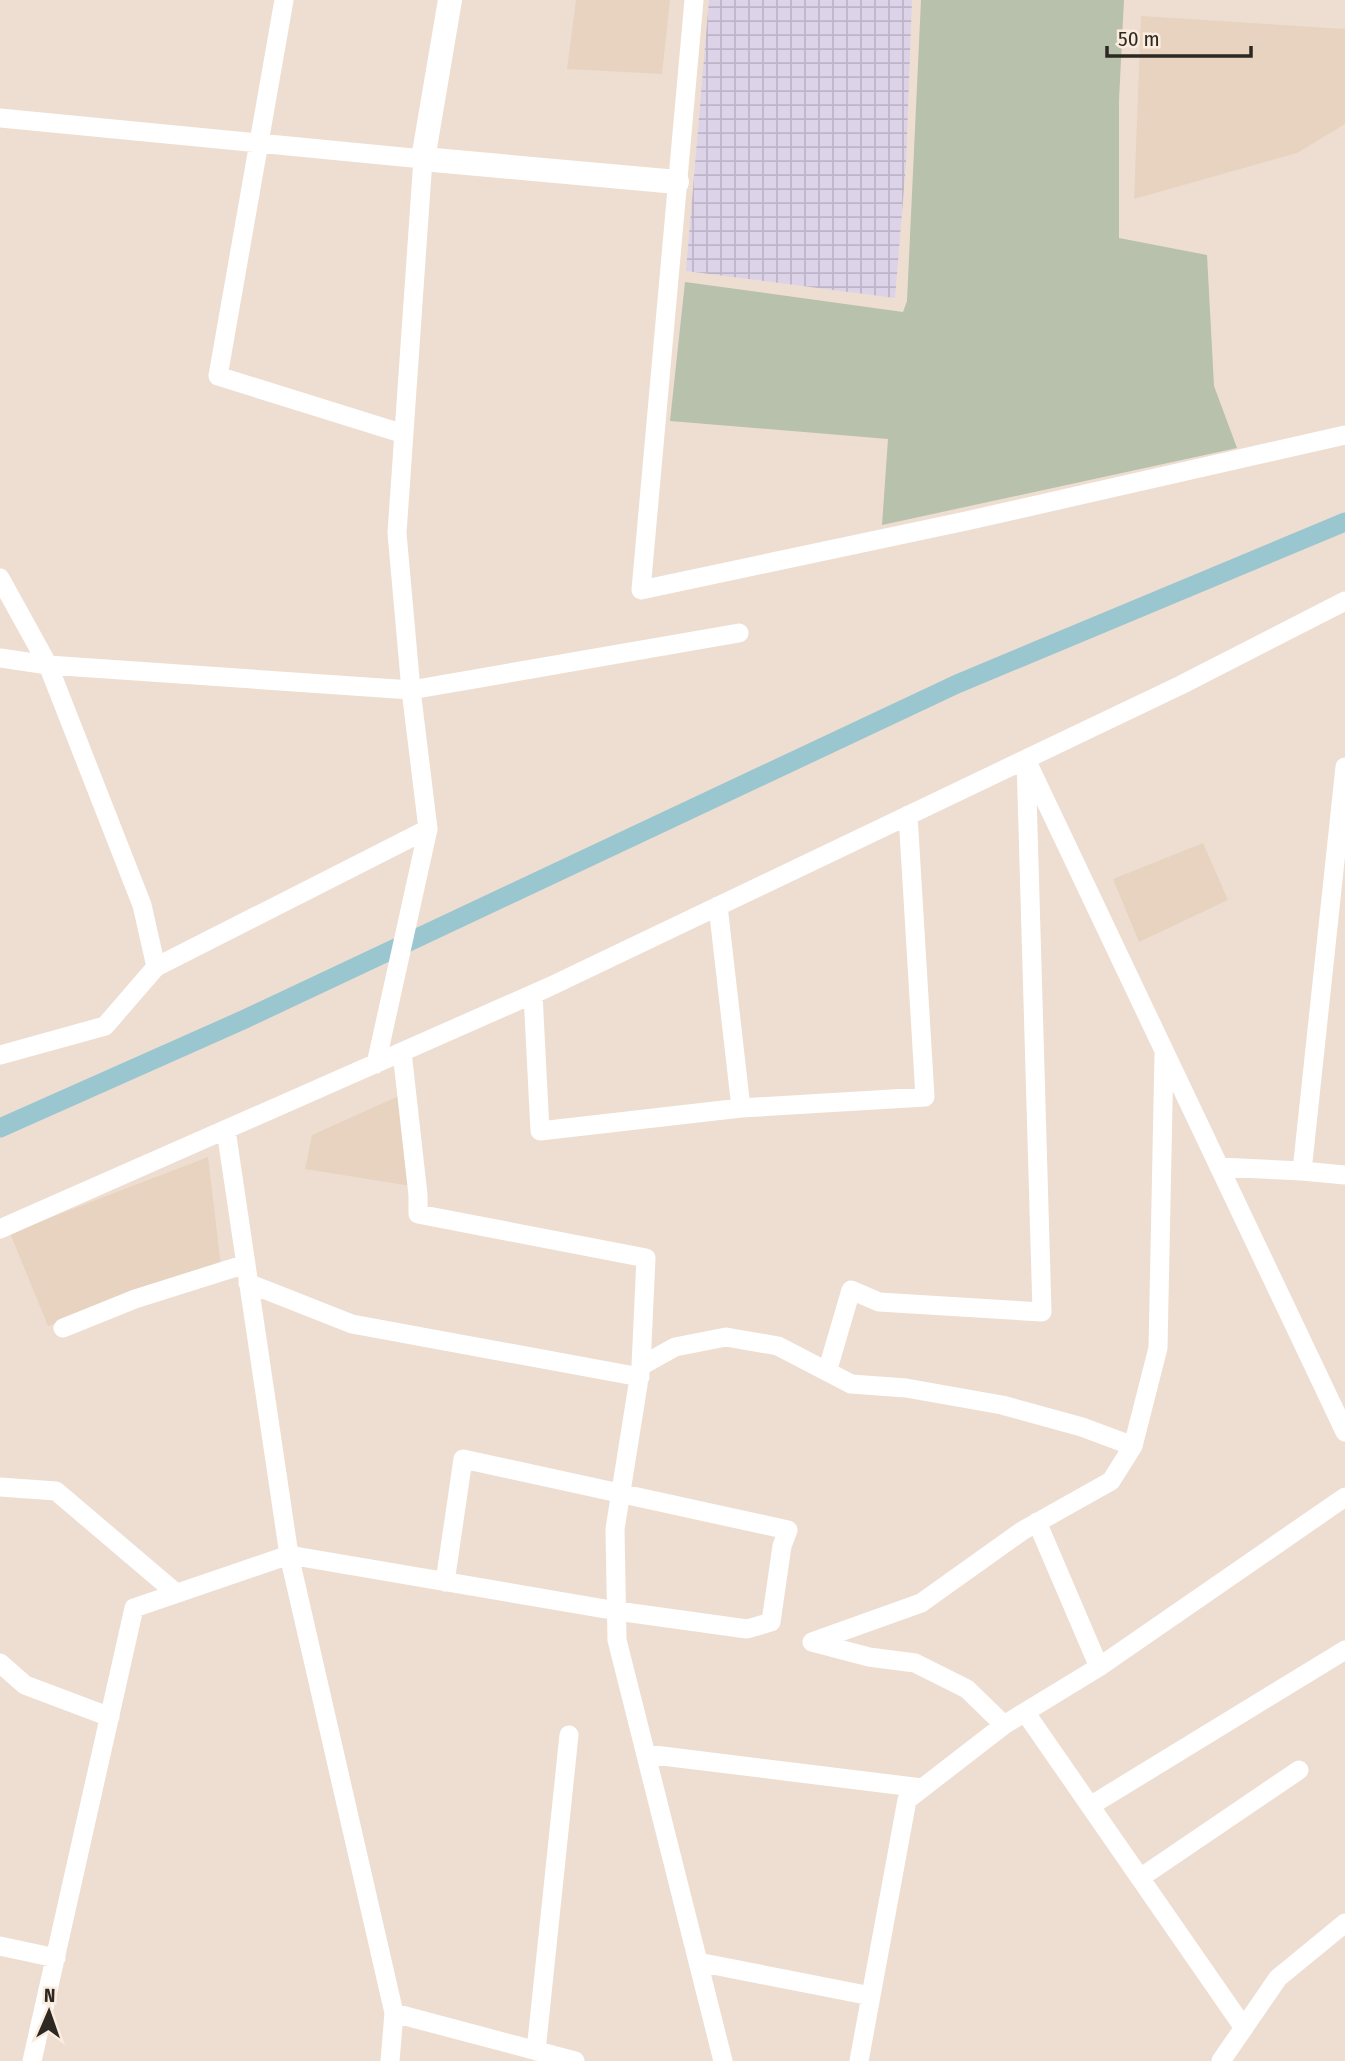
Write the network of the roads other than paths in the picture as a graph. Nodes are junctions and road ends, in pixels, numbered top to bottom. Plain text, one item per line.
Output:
1 (284, 0) edge
2 (450, 0) edge
3 (694, 0) edge
4 (0, 118) edge
5 (260, 144) junction
6 (423, 159) junction
7 (677, 182) junction
8 (404, 434) junction
9 (1345, 435) edge
10 (0, 578) edge
11 (1345, 601) edge
12 (739, 633) dead end
13 (0, 658) edge
14 (48, 665) junction
15 (411, 690) junction
16 (1026, 759) junction
17 (1345, 767) edge
18 (908, 815) junction
19 (428, 830) junction
20 (718, 906) junction
21 (156, 967) junction
22 (533, 994) junction
23 (1164, 1050) junction
24 (402, 1052) junction
25 (0, 1055) edge
26 (376, 1064) junction
27 (741, 1108) junction
28 (226, 1130) junction
29 (1219, 1167) junction
30 (1302, 1171) junction
31 (1345, 1175) edge
32 (0, 1229) edge
33 (247, 1273) junction
34 (64, 1328) dead end
35 (641, 1371) junction
36 (827, 1372) junction
37 (1345, 1432) edge
38 (1133, 1446) junction
39 (0, 1487) edge
40 (621, 1494) junction
41 (1345, 1497) edge
42 (1037, 1522) junction
43 (289, 1555) junction
44 (445, 1582) junction
45 (176, 1593) junction
46 (617, 1611) junction
47 (1345, 1650) edge
48 (0, 1664) edge
49 (1099, 1667) junction
50 (1025, 1712) junction
51 (110, 1717) junction
52 (1004, 1725) junction
53 (569, 1735) dead end
54 (646, 1754) junction
55 (1299, 1770) dead end
56 (922, 1788) junction
57 (1090, 1807) junction
58 (1140, 1878) junction
59 (1345, 1923) edge
60 (0, 1946) edge
61 (55, 1958) junction
62 (698, 1962) junction
63 (871, 1996) junction
64 (394, 2013) junction
65 (1244, 2028) junction
66 (536, 2051) junction
67 (32, 2061) edge
68 (390, 2061) edge
69 (575, 2061) edge
70 (723, 2061) edge
71 (859, 2061) edge
72 (1221, 2061) edge

1 - 5 street
2 - 6 street
3 - 7 street
4 - 5 street
5 - 6 street
5 - 8 street
6 - 7 street
6 - 8 street
7 - 9 street
8 - 15 street
10 - 14 street
11 - 16 street
12 - 15 street
13 - 14 street
14 - 15 street
14 - 21 street
15 - 19 street
16 - 18 street
16 - 23 street
16 - 36 street
17 - 30 street
18 - 20 street
18 - 27 street
19 - 21 street
19 - 26 street
20 - 22 street
20 - 27 street
21 - 25 street
22 - 24 street
22 - 27 street
23 - 29 street
23 - 38 street
24 - 26 street
24 - 35 street
26 - 28 street
28 - 32 street
28 - 33 street
29 - 30 street
29 - 37 street
30 - 31 street
33 - 34 street
33 - 35 street
33 - 43 street
35 - 36 street
35 - 40 street
36 - 38 street
38 - 42 street
39 - 45 street
40 - 44 street
40 - 46 street
40 - 46 street
41 - 49 street
42 - 49 street
42 - 52 street
43 - 44 street
43 - 45 street
43 - 64 street
44 - 46 street
45 - 51 street
46 - 54 street
47 - 57 street
48 - 51 street
49 - 50 street
50 - 52 street
50 - 57 street
51 - 61 street
52 - 56 street
53 - 66 street
54 - 56 street
54 - 62 street
55 - 58 street
56 - 63 street
57 - 58 street
58 - 65 street
59 - 65 street
60 - 61 street
61 - 67 street
62 - 63 street
62 - 70 street
63 - 71 street
64 - 66 street
64 - 68 street
65 - 72 street
66 - 69 street

